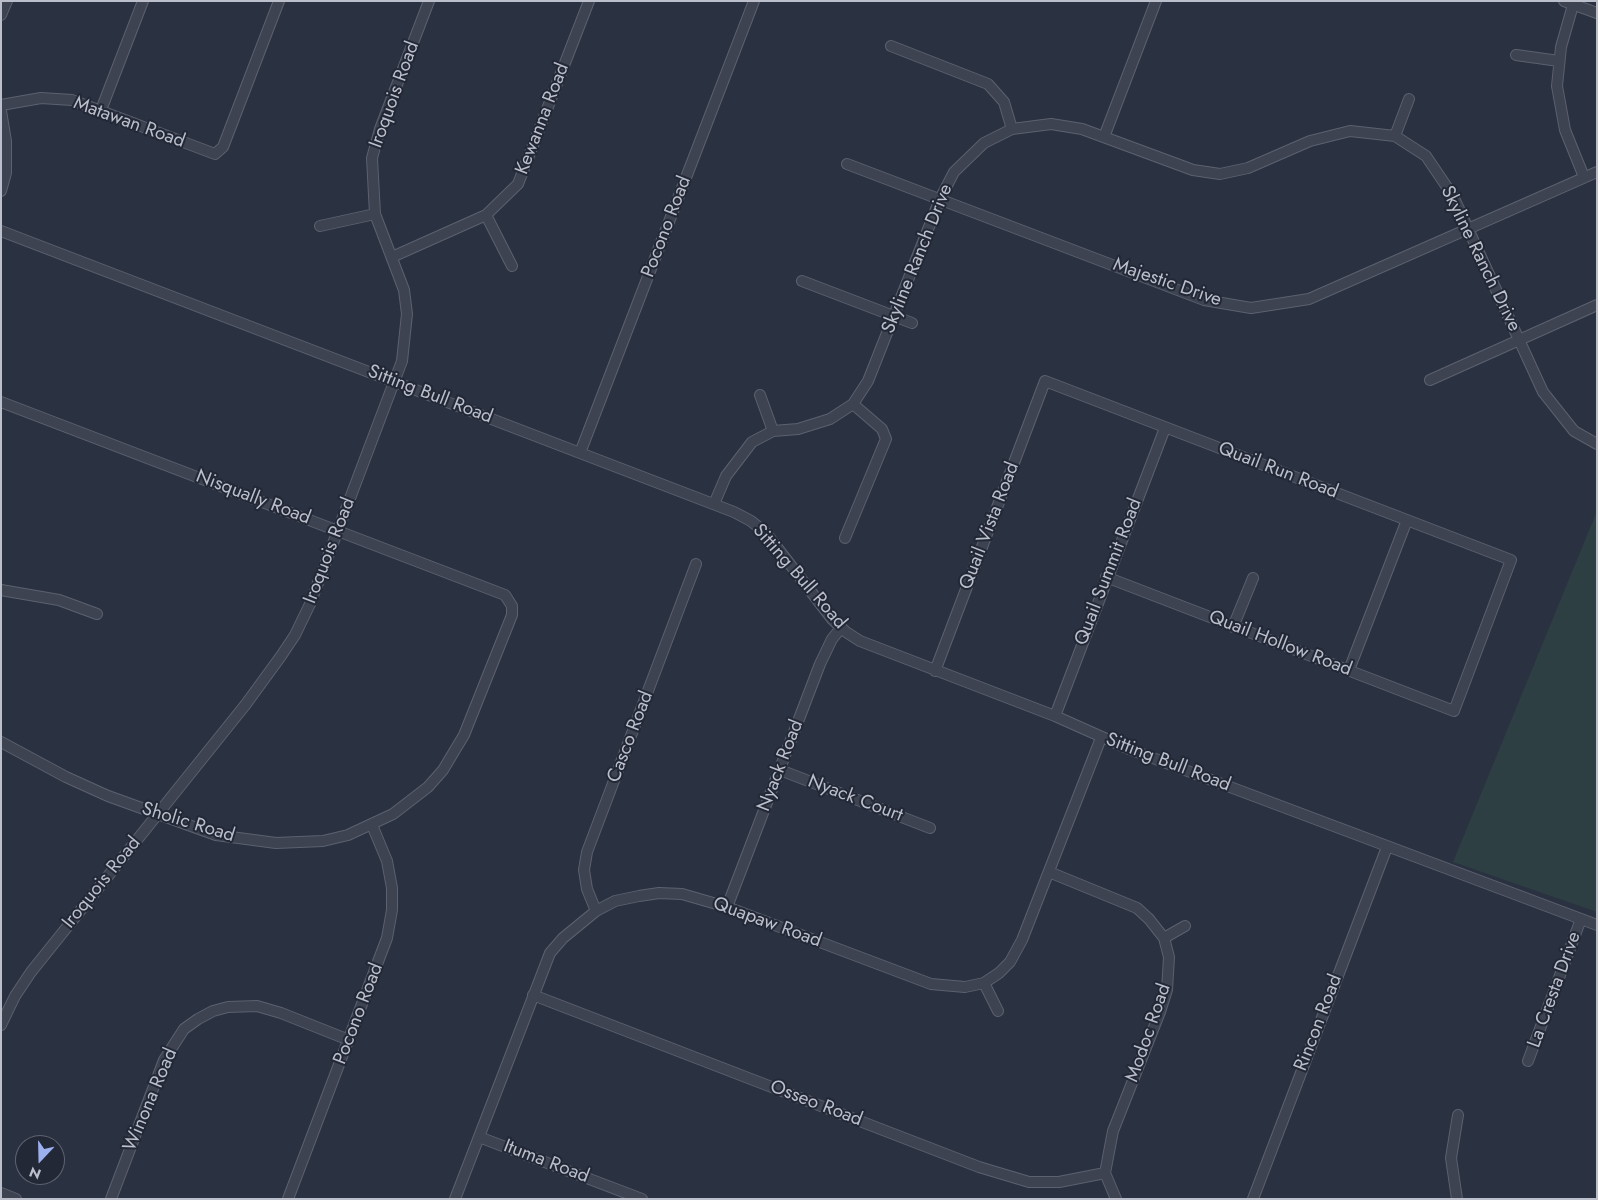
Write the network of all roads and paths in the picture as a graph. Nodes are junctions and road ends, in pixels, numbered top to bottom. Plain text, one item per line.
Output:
1 (7, 1) edge
2 (142, 1) edge
3 (279, 1) edge
4 (429, 1) edge
5 (589, 1) edge
6 (754, 1) edge
7 (1156, 1) edge
8 (1568, 3) edge
9 (1597, 13) edge
10 (1, 15) edge
11 (891, 46) dead end
12 (1516, 56) dead end
13 (1559, 61) junction
14 (1409, 99) dead end
15 (1, 105) edge
16 (101, 110) junction
17 (1, 111) edge
18 (1012, 129) junction
19 (1395, 136) junction
20 (1104, 137) junction
21 (847, 164) dead end
22 (1597, 172) edge
23 (1584, 177) junction
24 (1, 191) edge
25 (940, 199) junction
26 (375, 214) junction
27 (486, 215) junction
28 (320, 226) dead end
29 (1468, 228) junction
30 (1, 231) edge
31 (392, 257) junction
32 (512, 266) dead end
33 (802, 281) dead end
34 (1597, 305) edge
35 (894, 316) junction
36 (912, 323) dead end
37 (1519, 340) junction
38 (1430, 380) dead end
39 (1045, 381) joint
40 (396, 382) junction
41 (760, 395) dead end
42 (1, 402) edge
43 (853, 404) junction
44 (1165, 428) junction
45 (773, 431) junction
46 (1597, 444) edge
47 (580, 453) junction
48 (714, 504) junction
49 (1407, 520) junction
50 (338, 531) junction
51 (845, 538) dead end
52 (696, 564) dead end
53 (1106, 577) junction
54 (1253, 578) dead end
55 (1, 590) edge
56 (504, 595) joint
57 (96, 614) dead end
58 (1233, 626) junction
59 (841, 628) junction
60 (1350, 670) junction
61 (935, 671) junction
62 (1454, 711) joint
63 (1054, 716) junction
64 (1101, 738) junction
65 (2, 744) edge
66 (780, 770) junction
67 (157, 815) junction
68 (372, 825) junction
69 (930, 828) dead end
70 (1387, 848) junction
71 (1049, 872) junction
72 (727, 908) junction
73 (596, 911) junction
74 (1581, 919) junction
75 (1597, 925) edge
76 (1185, 926) dead end
77 (1164, 938) junction
78 (984, 983) junction
79 (533, 996) junction
80 (998, 1011) dead end
81 (1, 1025) edge
82 (349, 1040) junction
83 (1528, 1061) dead end
84 (1458, 1115) dead end
85 (479, 1137) junction
86 (1105, 1173) junction
87 (1, 1193) edge
88 (16, 1199) edge
89 (111, 1199) edge
90 (288, 1199) edge
91 (455, 1199) edge
92 (642, 1199) edge
93 (1116, 1199) edge
94 (1253, 1199) edge
95 (1457, 1199) edge

1 - 10 street
2 - 16 street
3 - 16 street, Matawan Road
4 - 26 street, Iroquois Road
5 - 27 street, Kewanna Road
6 - 47 street, Pocono Road
7 - 20 street
8 - 9 street
8 - 13 street
11 - 18 street
12 - 13 street
13 - 23 street
14 - 19 street
15 - 16 street, Matawan Road
17 - 24 street
18 - 20 street, Skyline Ranch Drive
18 - 25 street, Skyline Ranch Drive
19 - 20 street, Skyline Ranch Drive
19 - 29 street, Skyline Ranch Drive
21 - 25 street, Majestic Drive
22 - 23 street, Majestic Drive
23 - 29 street, Majestic Drive
25 - 29 street, Majestic Drive
25 - 35 street, Skyline Ranch Drive
26 - 28 street
26 - 31 street, Iroquois Road
27 - 31 street, Kewanna Road
27 - 32 street
29 - 37 street, Skyline Ranch Drive
30 - 40 street, Sitting Bull Road
31 - 40 street, Iroquois Road
33 - 35 street
34 - 37 street
35 - 36 street
35 - 43 street, Skyline Ranch Drive
37 - 38 street
37 - 46 street, Skyline Ranch Drive
39 - 44 street, Quail Run Road
39 - 61 street, Quail Vista Road
40 - 47 street, Sitting Bull Road
40 - 50 street, Iroquois Road
41 - 45 street
42 - 50 street, Nisqually Road
43 - 45 street, Skyline Ranch Drive
43 - 51 street
44 - 49 street, Quail Run Road
44 - 53 street, Quail Summit Road
45 - 48 street, Skyline Ranch Drive
47 - 48 street, Sitting Bull Road
48 - 59 street, Sitting Bull Road
49 - 60 street
49 - 62 street, Quail Run Road
50 - 56 street, Nisqually Road
50 - 67 street, Iroquois Road
52 - 73 street, Casco Road
53 - 58 street, Quail Hollow Road
53 - 63 street, Quail Summit Road
54 - 58 street
55 - 57 street
56 - 68 street, Sholic Road
58 - 60 street, Quail Hollow Road
59 - 61 street, Sitting Bull Road
59 - 66 street, Nyack Road
60 - 62 street, Quail Hollow Road
61 - 63 street, Sitting Bull Road
63 - 64 street, Sitting Bull Road
64 - 70 street, Sitting Bull Road
64 - 71 street
65 - 67 street, Sholic Road
66 - 69 street, Nyack Court
66 - 72 street, Nyack Road
67 - 68 street, Sholic Road
67 - 81 street, Iroquois Road
68 - 82 street, Pocono Road
70 - 74 street, Sitting Bull Road
70 - 94 street, Rincon Road
71 - 77 street, Modoc Road
71 - 78 street
72 - 73 street, Quapaw Road
72 - 78 street, Quapaw Road
73 - 79 street, Quapaw Road
74 - 75 street, Sitting Bull Road
74 - 83 street, La Cresta Drive
76 - 77 street
77 - 86 street, Modoc Road
78 - 80 street
79 - 85 street, Quapaw Road
79 - 86 street, Osseo Road
82 - 89 street, Winona Road
82 - 90 street, Pocono Road
84 - 95 street
85 - 91 street, Quapaw Road
85 - 92 street, Ituma Road
86 - 93 street
87 - 88 street

